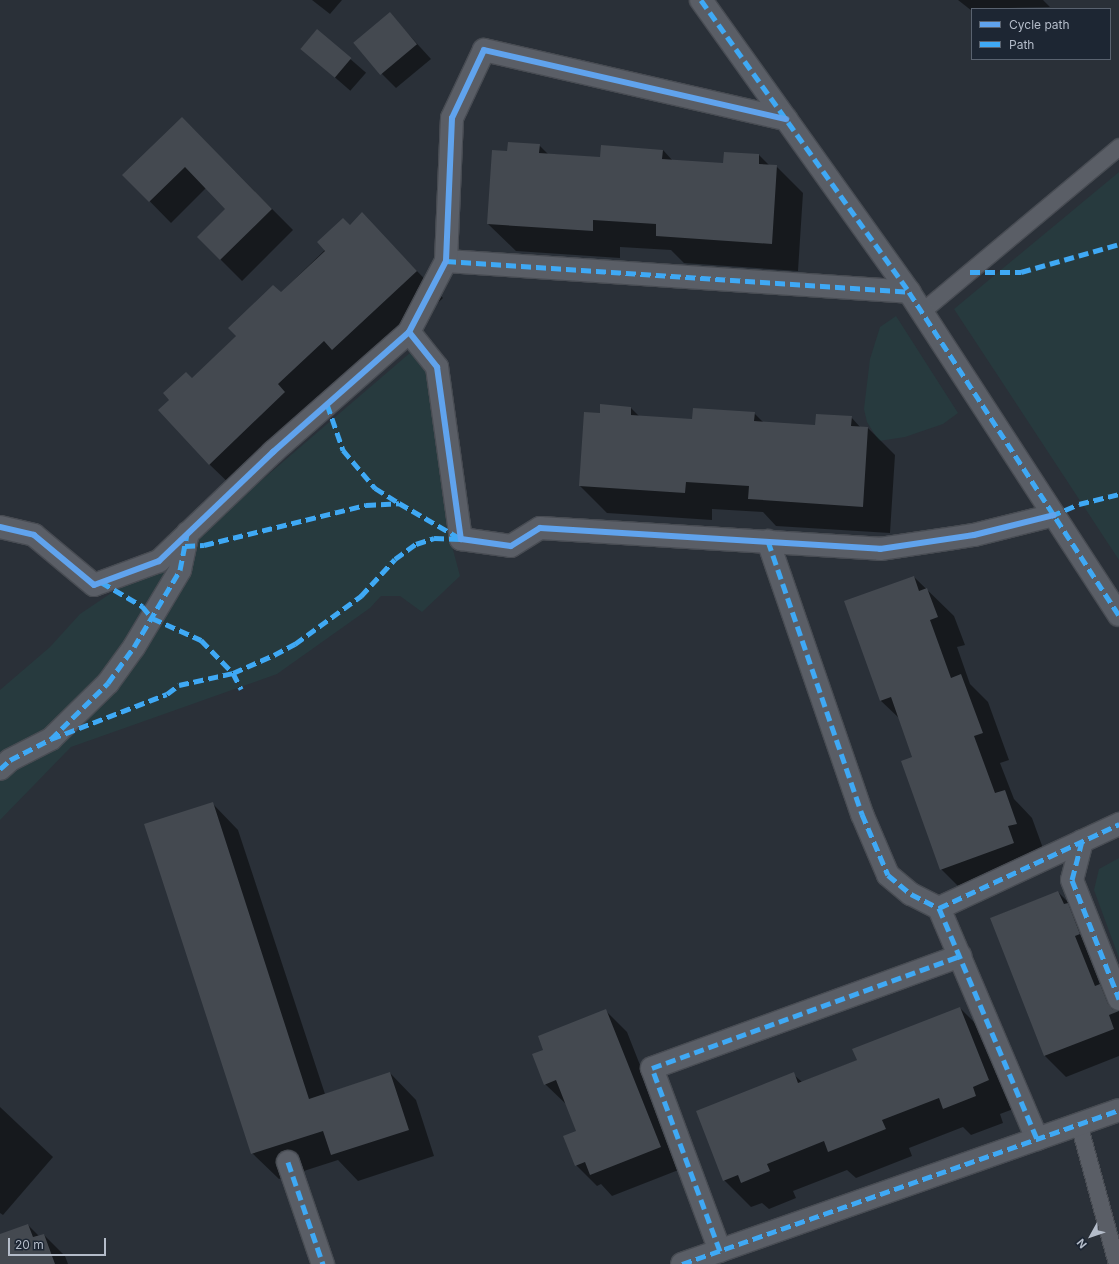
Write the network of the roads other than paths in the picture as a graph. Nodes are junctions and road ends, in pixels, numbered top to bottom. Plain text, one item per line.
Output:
1 (701, 0) edge
2 (786, 119) junction
3 (1119, 147) edge
4 (446, 261) junction
5 (909, 292) junction
6 (922, 312) junction
7 (409, 332) junction
8 (1054, 515) junction
9 (0, 527) edge
10 (188, 533) junction
11 (768, 541) junction
12 (1119, 615) edge
13 (0, 769) edge
14 (1119, 824) edge
15 (1082, 841) junction
16 (940, 908) junction
17 (960, 956) junction
18 (1119, 999) edge
19 (1119, 1110) edge
20 (1079, 1124) junction
21 (1037, 1139) junction
22 (288, 1162) dead end
23 (720, 1251) junction
24 (322, 1264) edge
25 (682, 1264) edge
26 (1117, 1264) edge

1 - 2 street
2 - 4 street
2 - 5 street
3 - 6 lane
4 - 5 street
4 - 7 street
5 - 6 street
6 - 8 street
7 - 10 street
7 - 11 street
8 - 11 street
8 - 12 street
9 - 10 street
10 - 13 street
11 - 16 street
14 - 15 street
15 - 16 street
15 - 18 street
16 - 17 street
17 - 21 street
17 - 23 street
19 - 20 street
20 - 21 street
20 - 26 lane
21 - 23 street
22 - 24 street
23 - 25 street

